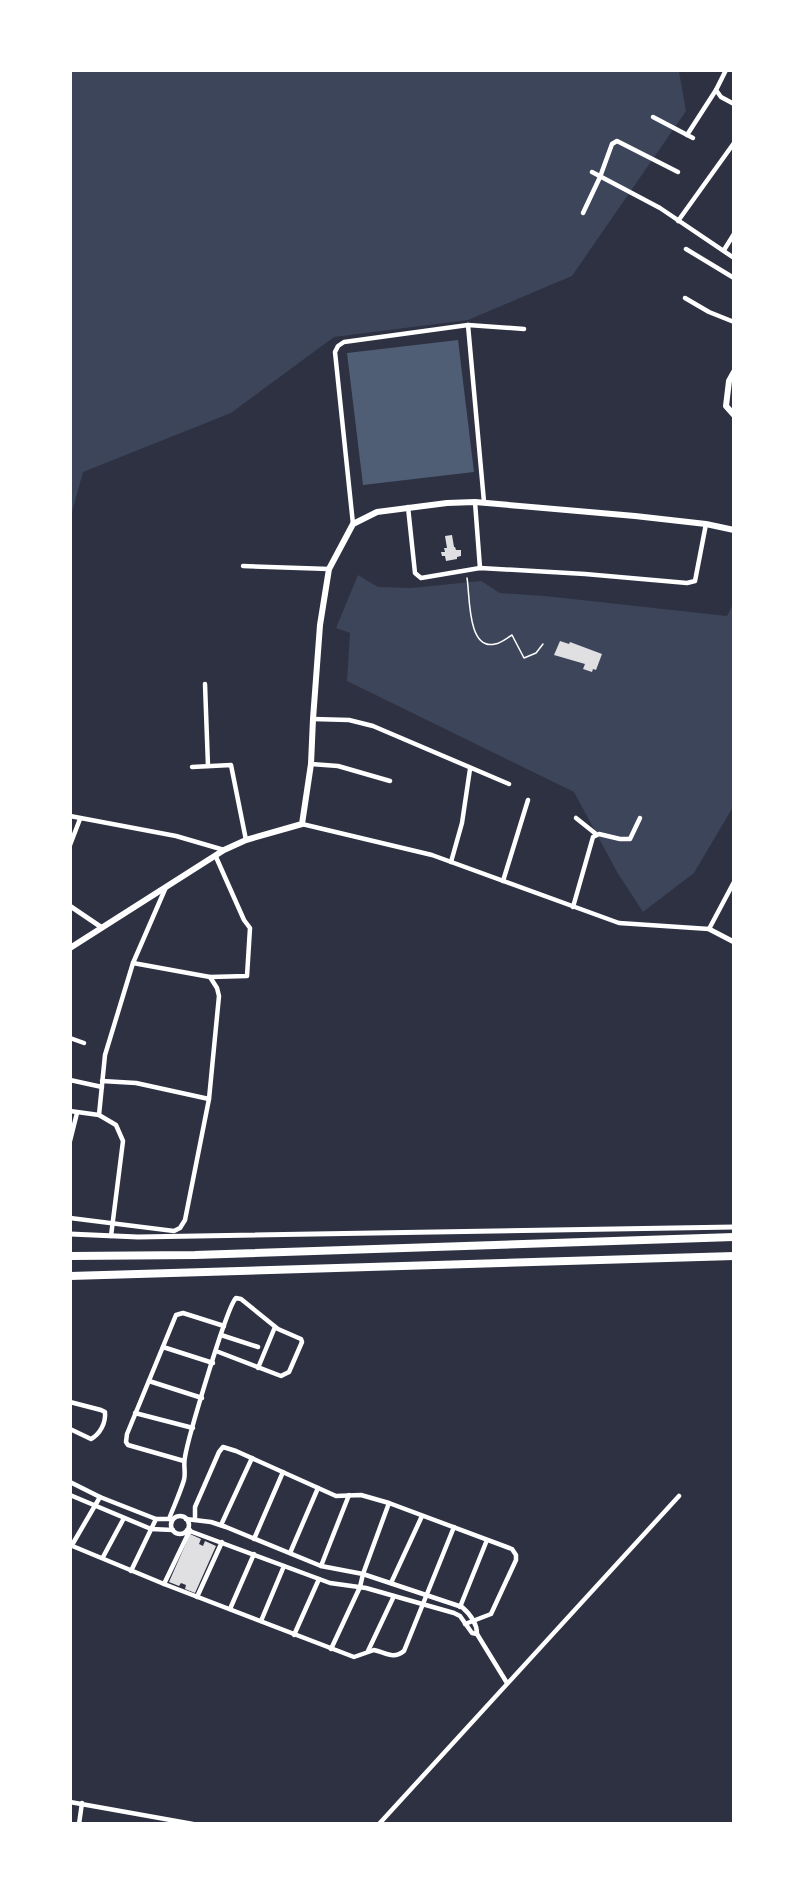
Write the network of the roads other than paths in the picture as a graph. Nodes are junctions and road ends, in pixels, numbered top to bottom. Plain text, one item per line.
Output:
1 (726, 70) edge
2 (716, 90) junction
3 (734, 104) edge
4 (653, 117) dead end
5 (687, 135) junction
6 (693, 138) dead end
7 (734, 143) edge
8 (592, 172) dead end
9 (678, 172) dead end
10 (600, 177) junction
11 (583, 213) dead end
12 (678, 221) junction
13 (734, 234) edge
14 (686, 249) dead end
15 (724, 250) junction
16 (734, 258) edge
17 (734, 278) edge
18 (685, 298) dead end
19 (734, 322) edge
20 (468, 325) junction
21 (524, 329) dead end
22 (734, 372) edge
23 (734, 415) edge
24 (475, 502) junction
25 (484, 502) junction
26 (408, 507) junction
27 (353, 524) junction
28 (706, 524) junction
29 (734, 530) edge
30 (243, 566) dead end
31 (480, 568) junction
32 (329, 569) junction
33 (205, 684) dead end
34 (313, 719) junction
35 (311, 764) junction
36 (208, 766) junction
37 (192, 768) dead end
38 (470, 769) junction
39 (390, 781) dead end
40 (509, 784) dead end
41 (528, 800) dead end
42 (70, 816) edge
43 (576, 818) dead end
44 (640, 818) dead end
45 (80, 819) junction
46 (302, 824) junction
47 (596, 834) junction
48 (246, 840) junction
49 (70, 846) edge
50 (224, 850) junction
51 (216, 857) junction
52 (451, 862) junction
53 (503, 881) junction
54 (734, 882) edge
55 (167, 885) junction
56 (70, 906) edge
57 (573, 907) junction
58 (101, 927) junction
59 (710, 929) junction
60 (734, 942) edge
61 (70, 948) edge
62 (133, 963) junction
63 (210, 976) junction
64 (70, 1038) edge
65 (84, 1043) dead end
66 (70, 1080) edge
67 (102, 1081) junction
68 (102, 1087) junction
69 (209, 1099) junction
70 (70, 1111) edge
71 (77, 1113) junction
72 (99, 1114) junction
73 (70, 1141) edge
74 (70, 1218) edge
75 (112, 1224) junction
76 (734, 1227) edge
77 (70, 1234) edge
78 (111, 1236) junction
79 (734, 1237) edge
80 (70, 1256) edge
81 (734, 1256) edge
82 (70, 1276) edge
83 (224, 1326) junction
84 (275, 1327) junction
85 (221, 1335) junction
86 (163, 1347) junction
87 (258, 1347) dead end
88 (216, 1351) junction
89 (213, 1363) junction
90 (258, 1368) junction
91 (149, 1381) junction
92 (202, 1398) junction
93 (70, 1402) edge
94 (135, 1413) junction
95 (193, 1428) junction
96 (70, 1430) edge
97 (252, 1458) junction
98 (184, 1461) junction
99 (282, 1472) junction
100 (70, 1482) edge
101 (318, 1488) junction
102 (70, 1495) edge
103 (349, 1495) junction
104 (679, 1496) dead end
105 (100, 1497) junction
106 (389, 1503) junction
107 (94, 1506) junction
108 (422, 1516) junction
109 (124, 1518) junction
110 (156, 1519) junction
111 (171, 1519) junction
112 (186, 1519) junction
113 (195, 1520) junction
114 (220, 1525) junction
115 (454, 1527) junction
116 (151, 1529) junction
117 (173, 1530) junction
118 (189, 1530) junction
119 (254, 1539) junction
120 (487, 1540) junction
121 (222, 1542) junction
122 (71, 1545) edge
123 (290, 1553) junction
124 (254, 1554) junction
125 (104, 1557) junction
126 (300, 1557) junction
127 (284, 1566) junction
128 (321, 1566) junction
129 (294, 1570) junction
130 (131, 1571) junction
131 (363, 1574) junction
132 (319, 1579) junction
133 (391, 1583) junction
134 (164, 1584) junction
135 (360, 1587) junction
136 (427, 1595) junction
137 (197, 1596) junction
138 (394, 1596) junction
139 (423, 1605) junction
140 (460, 1606) junction
141 (230, 1609) junction
142 (473, 1620) junction
143 (261, 1621) junction
144 (465, 1624) junction
145 (477, 1634) junction
146 (294, 1635) junction
147 (331, 1649) junction
148 (368, 1651) junction
149 (507, 1683) junction
150 (70, 1802) edge
151 (82, 1803) junction
152 (79, 1824) edge
153 (193, 1824) edge
154 (379, 1824) edge

1 - 2 street
2 - 3 street
2 - 5 street
4 - 5 street
5 - 6 street
7 - 12 street
8 - 10 street
9 - 10 street
10 - 11 street
10 - 12 street
12 - 15 street
13 - 15 street
14 - 17 street
15 - 16 street
18 - 19 street
20 - 21 street
20 - 25 street
20 - 27 street
22 - 23 main road
24 - 25 main road
24 - 26 main road
24 - 31 street
25 - 28 main road
26 - 27 main road
26 - 31 street
27 - 32 main road
28 - 29 main road
28 - 31 street
30 - 32 street
32 - 34 main road
33 - 36 street
34 - 35 main road
34 - 38 street
35 - 39 street
35 - 46 main road
36 - 37 street
36 - 48 street
38 - 40 street
38 - 52 street
41 - 53 street
42 - 45 street
43 - 47 street
44 - 47 street
45 - 49 street
45 - 50 street
46 - 48 main road
46 - 52 street
47 - 57 street
48 - 50 main road
50 - 51 main road
51 - 55 main road
51 - 63 street
52 - 53 street
53 - 57 street
54 - 59 street
55 - 58 main road
55 - 62 street
56 - 58 street
57 - 59 street
58 - 61 main road
59 - 60 street
62 - 63 street
62 - 67 street
63 - 69 street
64 - 65 street
66 - 68 street
67 - 68 street
67 - 69 street
68 - 72 street
69 - 75 street
70 - 71 street
71 - 72 street
71 - 73 street
72 - 75 street
74 - 75 street
75 - 78 street
76 - 78 street
77 - 78 street
79 - 80 highway
81 - 82 highway
83 - 84 street
83 - 85 street
83 - 86 street
84 - 90 street
84 - 90 street
85 - 87 street
85 - 88 street
86 - 89 street
86 - 91 street
88 - 89 street
88 - 90 street
89 - 92 street
91 - 92 street
91 - 94 street
92 - 95 street
93 - 96 street
94 - 95 street
94 - 98 street
95 - 98 street
97 - 99 street
97 - 113 street
97 - 114 street
98 - 111 street
99 - 101 street
99 - 119 street
100 - 105 street
101 - 103 street
101 - 123 street
102 - 107 street
103 - 106 street
103 - 128 street
104 - 149 street
105 - 107 street
105 - 110 street
106 - 108 street
106 - 131 street
107 - 109 street
107 - 122 street
108 - 115 street
108 - 133 street
109 - 116 street
109 - 125 street
110 - 111 street
110 - 116 street
111 - 112 street
111 - 117 street
112 - 113 street
112 - 118 street
113 - 114 street
114 - 119 street
115 - 120 street
115 - 136 street
116 - 117 street
116 - 130 street
117 - 118 street
118 - 121 street
118 - 134 street
119 - 123 street
120 - 140 street
120 - 142 street
121 - 124 street
121 - 137 street
122 - 125 street
123 - 126 street
124 - 127 street
124 - 141 street
125 - 130 street
126 - 128 street
126 - 129 street
127 - 129 street
127 - 143 street
128 - 131 street
129 - 132 street
130 - 134 street
131 - 133 street
131 - 135 street
132 - 135 street
132 - 146 street
133 - 136 street
134 - 137 street
135 - 138 street
135 - 147 street
136 - 139 street
136 - 140 street
137 - 141 street
138 - 139 street
138 - 148 street
139 - 144 street
139 - 148 street
140 - 142 street
141 - 143 street
142 - 144 street
142 - 145 street
143 - 146 street
144 - 145 street
145 - 149 street
146 - 147 street
147 - 148 street
149 - 154 street
150 - 151 street
151 - 152 street
151 - 153 street

